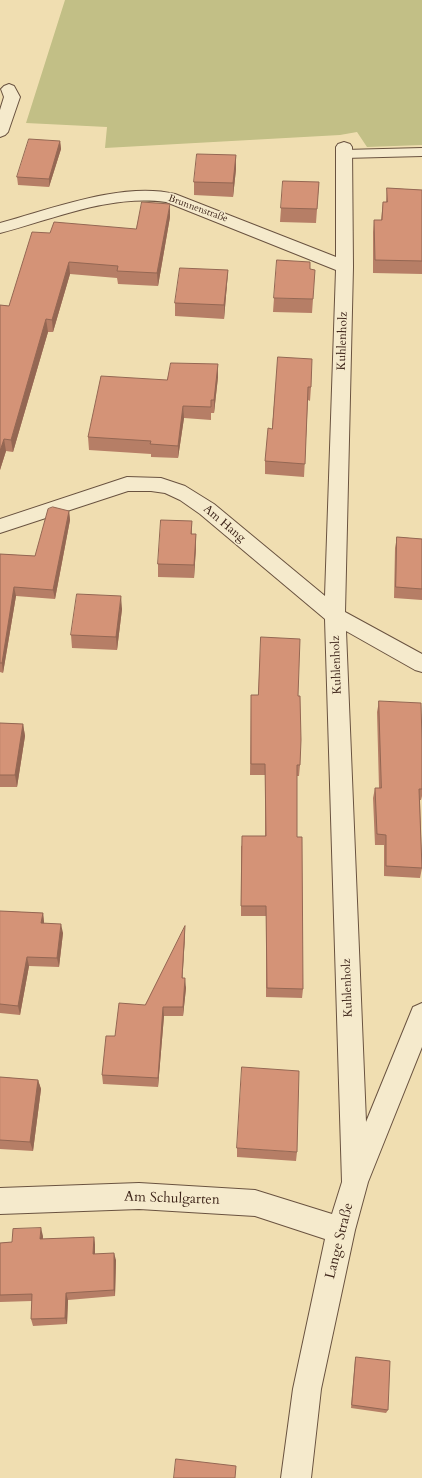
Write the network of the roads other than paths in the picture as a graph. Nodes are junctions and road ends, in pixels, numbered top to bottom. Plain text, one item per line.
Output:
1 (8, 89) dead end
2 (0, 132) edge
3 (344, 150) joint
4 (422, 152) edge
5 (0, 228) edge
6 (345, 267) junction
7 (0, 526) edge
8 (335, 616) junction
9 (422, 664) edge
10 (422, 1015) edge
11 (355, 1182) junction
12 (0, 1201) edge
13 (341, 1230) junction
14 (296, 1478) edge

1 - 2 street
3 - 4 lane
3 - 6 street, Kuhlenholz
5 - 6 street, Brunnenstraße
6 - 8 street, Kuhlenholz
7 - 8 street, Am Hang
8 - 9 street, Am Hang
8 - 11 street, Kuhlenholz
10 - 11 street, Lange Straße
11 - 13 street, Lange Straße
12 - 13 street, Am Schulgarten
13 - 14 street, Lange Straße

